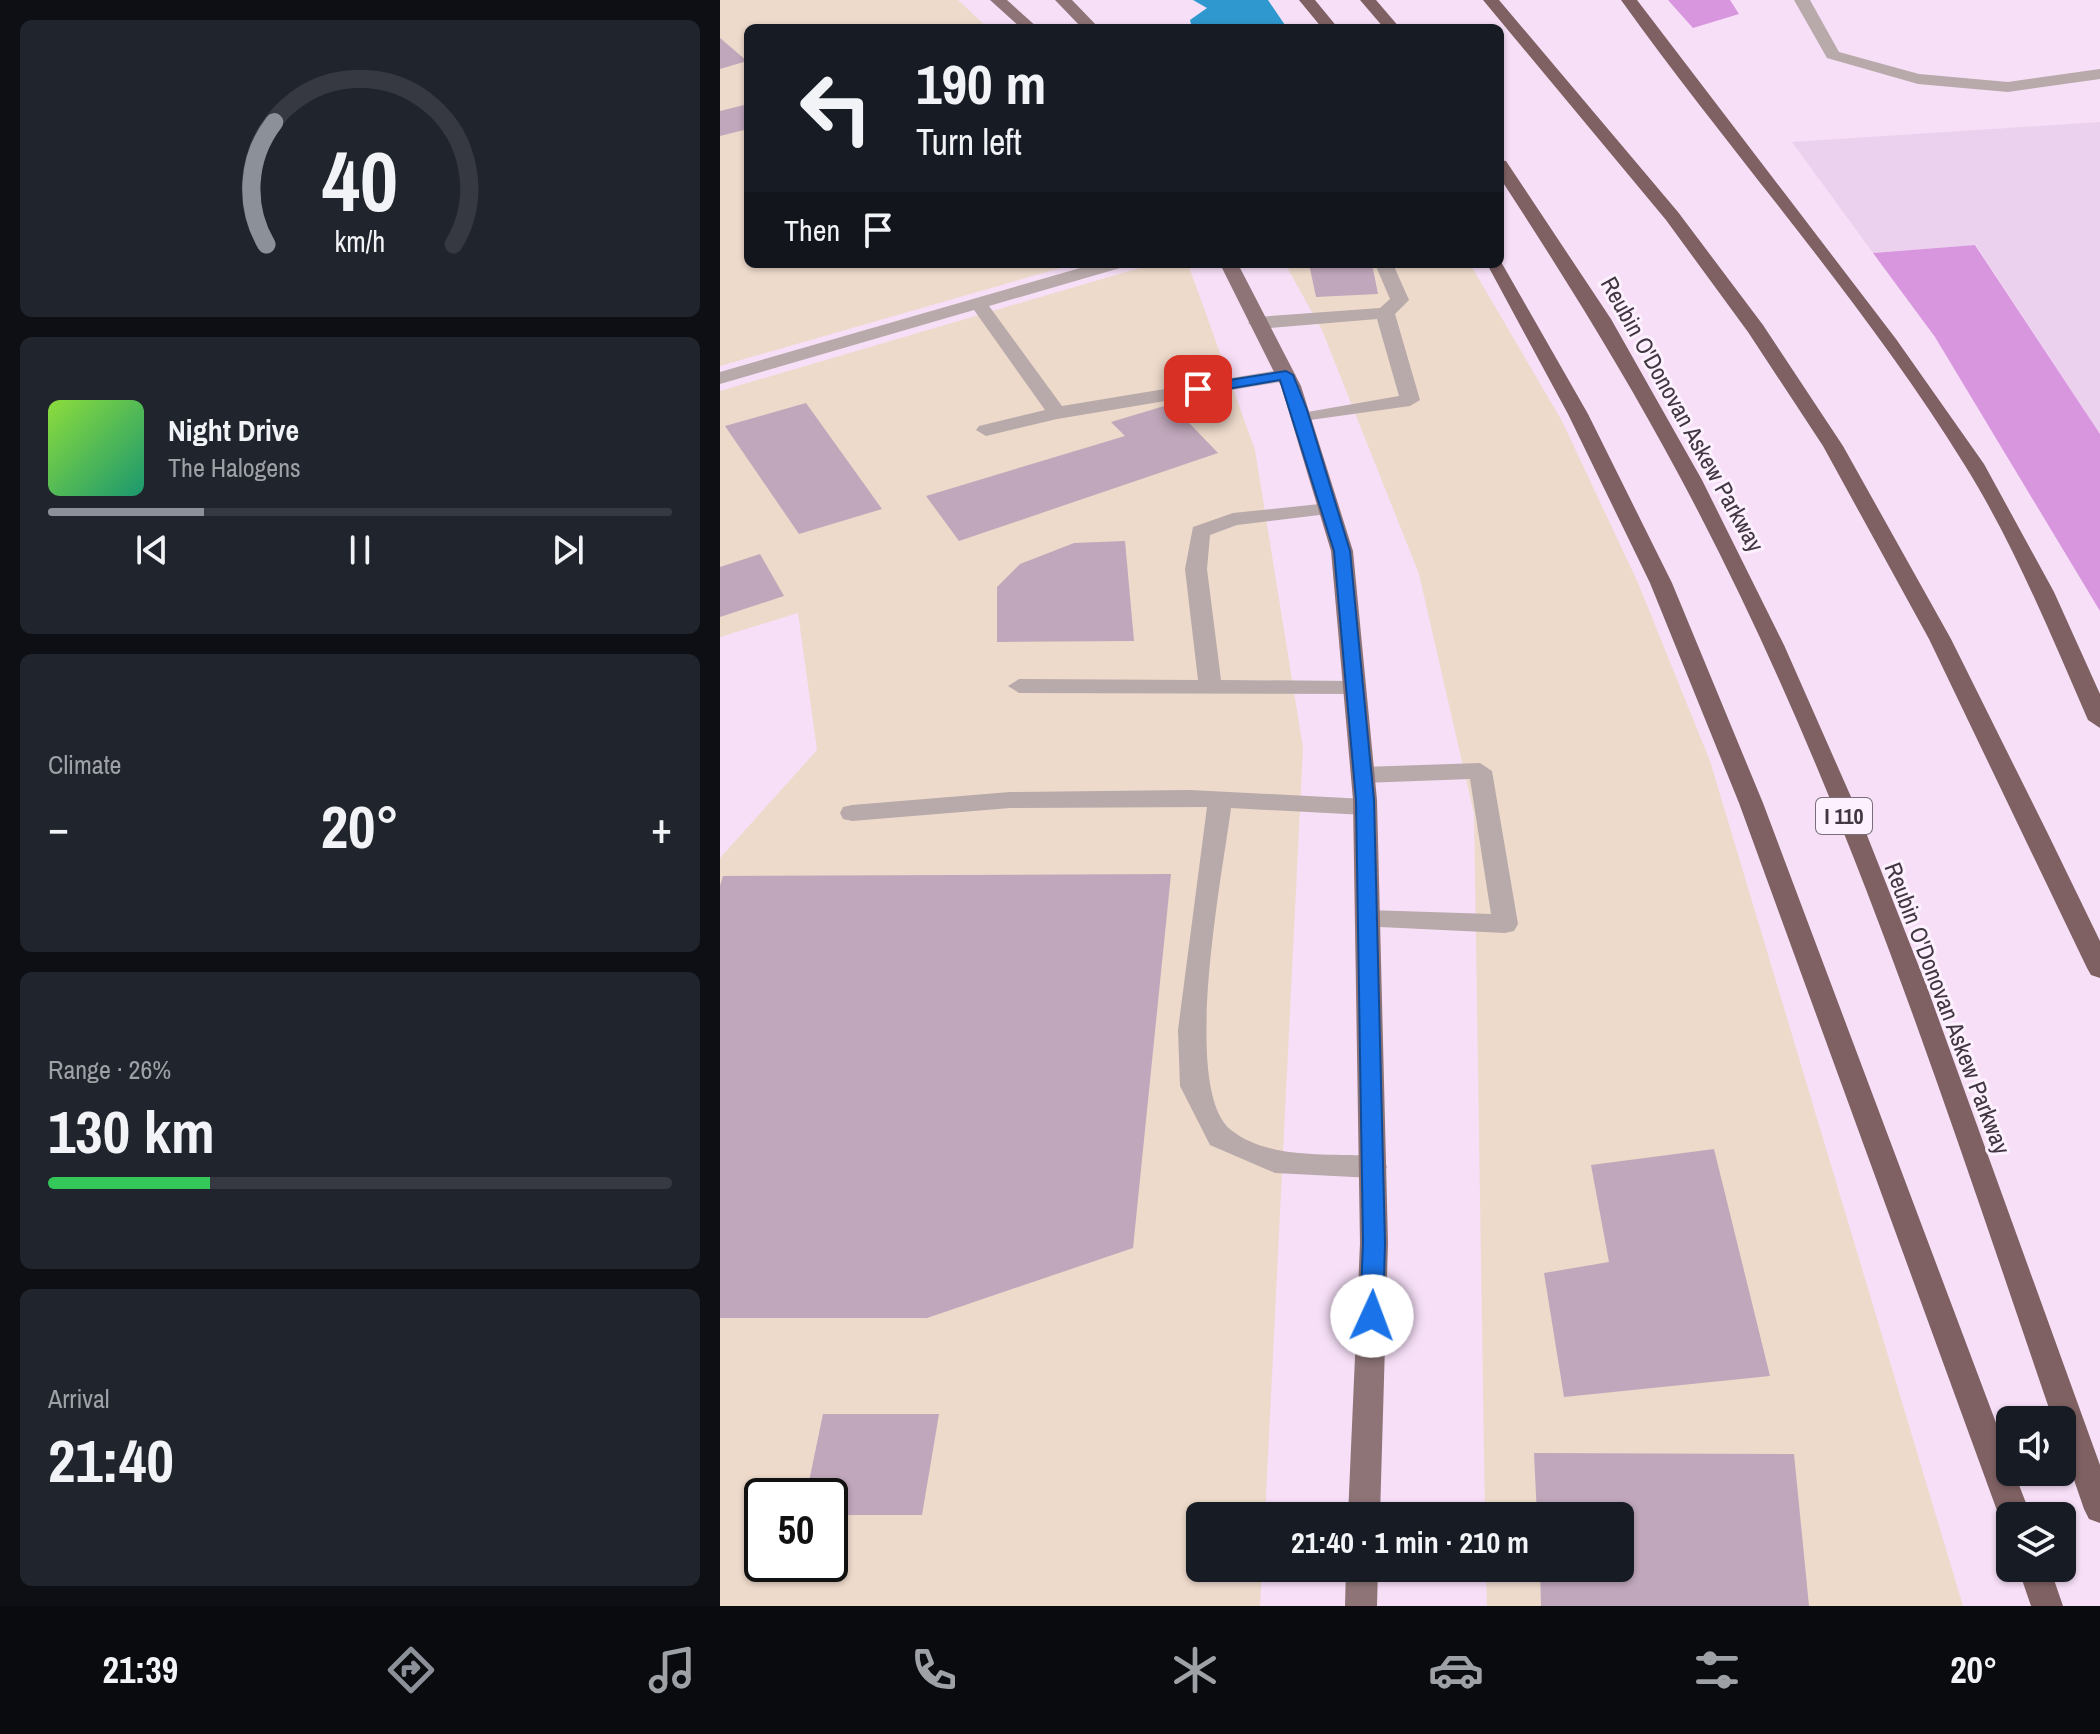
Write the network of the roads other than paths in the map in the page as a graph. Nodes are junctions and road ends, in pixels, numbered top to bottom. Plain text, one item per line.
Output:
1 (998, 0) edge
2 (1063, 0) edge
3 (1307, 0) edge
4 (1368, 0) edge
5 (1491, 0) edge
6 (1629, 0) edge
7 (1802, 0) edge
8 (1025, 24) edge
9 (1087, 24) edge
10 (1327, 24) edge
11 (1389, 24) edge
12 (2100, 74) edge
13 (1504, 171) edge
14 (1100, 268) edge
15 (1231, 268) edge
16 (1386, 268) edge
17 (1498, 268) edge
18 (978, 303) junction
19 (1385, 313) junction
20 (1257, 323) junction
21 (1286, 375) junction
22 (720, 378) edge
23 (1057, 413) junction
24 (1303, 418) junction
25 (986, 430) dead end
26 (1329, 509) junction
27 (1019, 686) dead end
28 (1210, 687) junction
29 (1353, 689) junction
30 (2100, 720) edge
31 (1363, 775) junction
32 (1220, 800) junction
33 (1365, 807) junction
34 (852, 813) dead end
35 (1368, 919) junction
36 (2100, 968) edge
37 (1373, 1167) junction
38 (1365, 1502) edge
39 (2010, 1502) edge
40 (2100, 1509) edge
41 (1362, 1582) edge
42 (2039, 1582) edge
43 (1361, 1606) edge
44 (2047, 1606) edge

1 - 8 main road
2 - 9 main road
3 - 10 highway
4 - 11 highway
5 - 36 highway
6 - 30 highway
7 - 12 street
13 - 40 highway, Reubin O'Donovan Askew Parkway / I 110
14 - 18 street
15 - 20 main road
16 - 19 street
17 - 39 highway
18 - 22 street
18 - 23 street
19 - 20 street
19 - 24 street
20 - 21 main road
21 - 23 street
21 - 24 main road
23 - 25 street
24 - 26 main road
26 - 28 street
26 - 29 main road
27 - 28 street
28 - 29 street
29 - 31 main road
31 - 33 main road
31 - 35 street
32 - 33 street
32 - 34 street
32 - 37 street
33 - 35 main road
35 - 37 main road
37 - 38 main road
41 - 43 main road
42 - 44 highway

